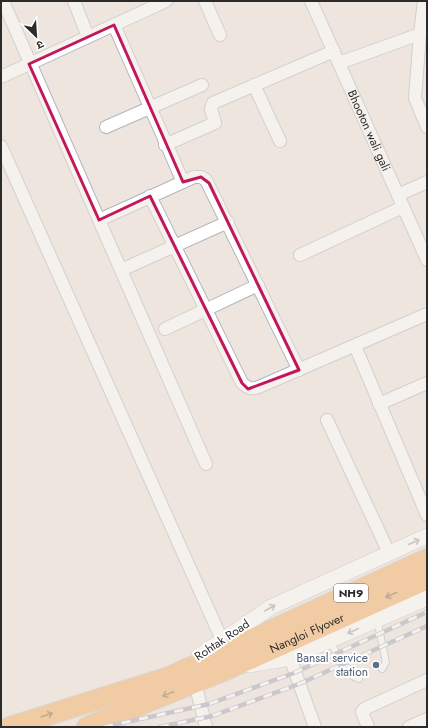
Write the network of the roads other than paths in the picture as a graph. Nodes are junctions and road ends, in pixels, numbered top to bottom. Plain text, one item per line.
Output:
1 (3, 1) edge
2 (74, 1) edge
3 (166, 1) edge
4 (205, 1) edge
5 (311, 1) edge
6 (424, 1) edge
7 (114, 25) junction
8 (420, 34) junction
9 (220, 36) dead end
10 (88, 37) junction
11 (334, 51) junction
12 (339, 63) junction
13 (29, 64) junction
14 (1, 77) edge
15 (202, 85) dead end
16 (254, 85) junction
17 (149, 108) junction
18 (106, 127) dead end
19 (427, 127) edge
20 (280, 141) dead end
21 (165, 145) junction
22 (1, 146) edge
23 (183, 182) junction
24 (427, 182) edge
25 (398, 195) junction
26 (150, 196) junction
27 (403, 207) junction
28 (99, 220) junction
29 (228, 222) junction
30 (174, 246) junction
31 (300, 255) dead end
32 (427, 260) edge
33 (121, 270) junction
34 (258, 285) junction
35 (206, 311) junction
36 (427, 314) edge
37 (165, 329) dead end
38 (355, 346) junction
39 (299, 370) junction
40 (427, 383) edge
41 (380, 404) junction
42 (327, 420) dead end
43 (206, 464) dead end
44 (427, 515) edge
45 (427, 536) edge
46 (389, 553) junction
47 (427, 559) edge
48 (427, 579) edge
49 (427, 598) edge
50 (377, 620) junction
51 (222, 640) junction
52 (329, 641) junction
53 (282, 643) junction
54 (230, 668) joint
55 (382, 669) dead end
56 (169, 677) junction
57 (359, 679) dead end
58 (427, 680) edge
59 (195, 682) junction
60 (427, 719) edge
61 (10, 727) edge
62 (87, 727) edge
63 (206, 727) edge
64 (315, 727) edge
65 (368, 727) edge
66 (409, 727) edge

1 - 13 street
2 - 10 street
3 - 7 street
4 - 9 street
5 - 11 street, Bhooton wali gali
6 - 8 street
7 - 10 street
7 - 17 street
8 - 12 street
8 - 19 street
10 - 13 street
11 - 12 street, Bhooton wali gali
11 - 16 street
12 - 25 street, Bhooton wali gali
13 - 14 street
13 - 28 street
15 - 17 street
16 - 20 street
16 - 21 street
17 - 18 street
17 - 21 street
21 - 23 street
22 - 51 street
23 - 26 street
23 - 29 street
24 - 25 street
25 - 27 street, Bhooton wali gali
26 - 28 street
26 - 30 street
27 - 31 street
27 - 32 street, Bhooton wali gali
28 - 33 street
29 - 30 street
29 - 34 street
30 - 33 street
30 - 35 street
33 - 43 street
34 - 35 street
34 - 39 street
35 - 37 street
35 - 39 street
36 - 38 street
38 - 39 street
38 - 41 street
40 - 41 street
41 - 44 street
42 - 46 street
46 -> 45 street, Rohtak Road
51 -> 46 street, Rohtak Road
47 - 53 highway, Nangloi Flyover / NH9
48 -> 53 highway, Nangloi Flyover / NH9
49 - 50 street
50 -> 52 street
50 - 55 lane
51 - 56 street, Rohtak Road
52 - 53 street
52 - 57 lane
53 - 54 highway, Nangloi Flyover / NH9
53 - 56 highway, Nangloi Flyover / NH9
53 - 64 street
54 - 59 highway, Rohtak Road / NH9
61 -> 56 highway, Rohtak Road / NH9
58 - 65 street
59 -> 62 highway, Rohtak Road / NH9
59 - 63 street
60 - 66 street

